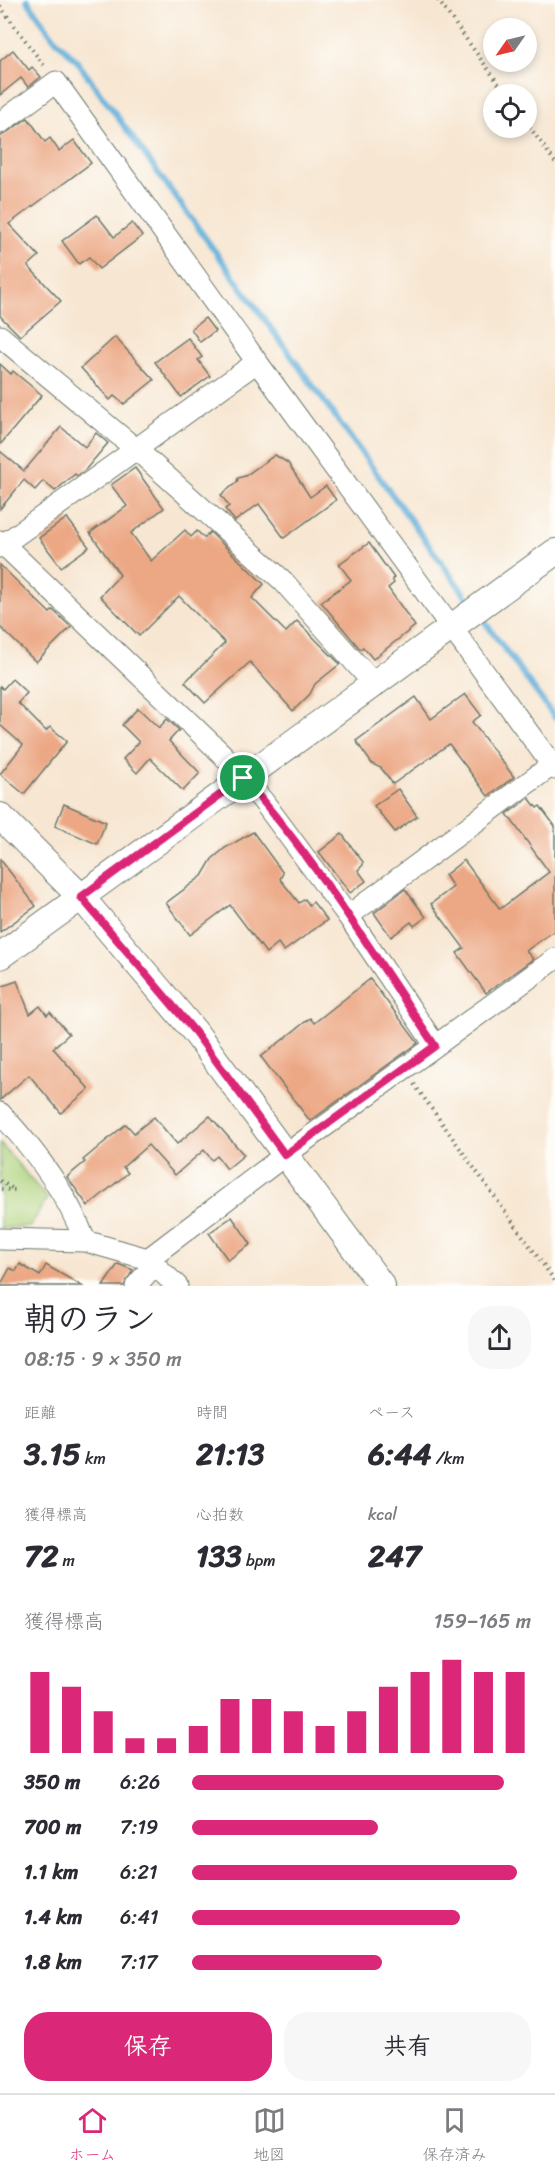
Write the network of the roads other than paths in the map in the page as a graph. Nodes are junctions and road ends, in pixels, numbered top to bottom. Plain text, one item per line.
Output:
1 (0, 123) edge
2 (0, 336) edge
3 (256, 362) junction
4 (137, 450) junction
5 (1, 544) edge
6 (555, 552) edge
7 (451, 629) junction
8 (374, 684) junction
9 (554, 767) edge
10 (243, 778) junction
11 (0, 816) edge
12 (81, 897) junction
13 (348, 916) junction
14 (0, 956) edge
15 (555, 959) edge
16 (435, 1046) junction
17 (0, 1113) edge
18 (285, 1155) junction
19 (0, 1239) edge
20 (85, 1241) junction
21 (150, 1263) junction
22 (136, 1286) edge
23 (177, 1286) edge
24 (382, 1286) edge

1 - 3 street
2 - 4 street
3 - 4 street
3 - 7 street
4 - 5 street
4 - 8 street
5 - 10 street
6 - 7 street
7 - 8 street
7 - 9 street
8 - 10 street
9 - 13 street
10 - 12 street
10 - 13 street
11 - 12 street
12 - 14 street
12 - 18 street
13 - 16 street
15 - 16 street
16 - 18 street
17 - 20 street
18 - 21 street
18 - 24 street
19 - 20 street
20 - 21 street
21 - 22 street
21 - 23 street

